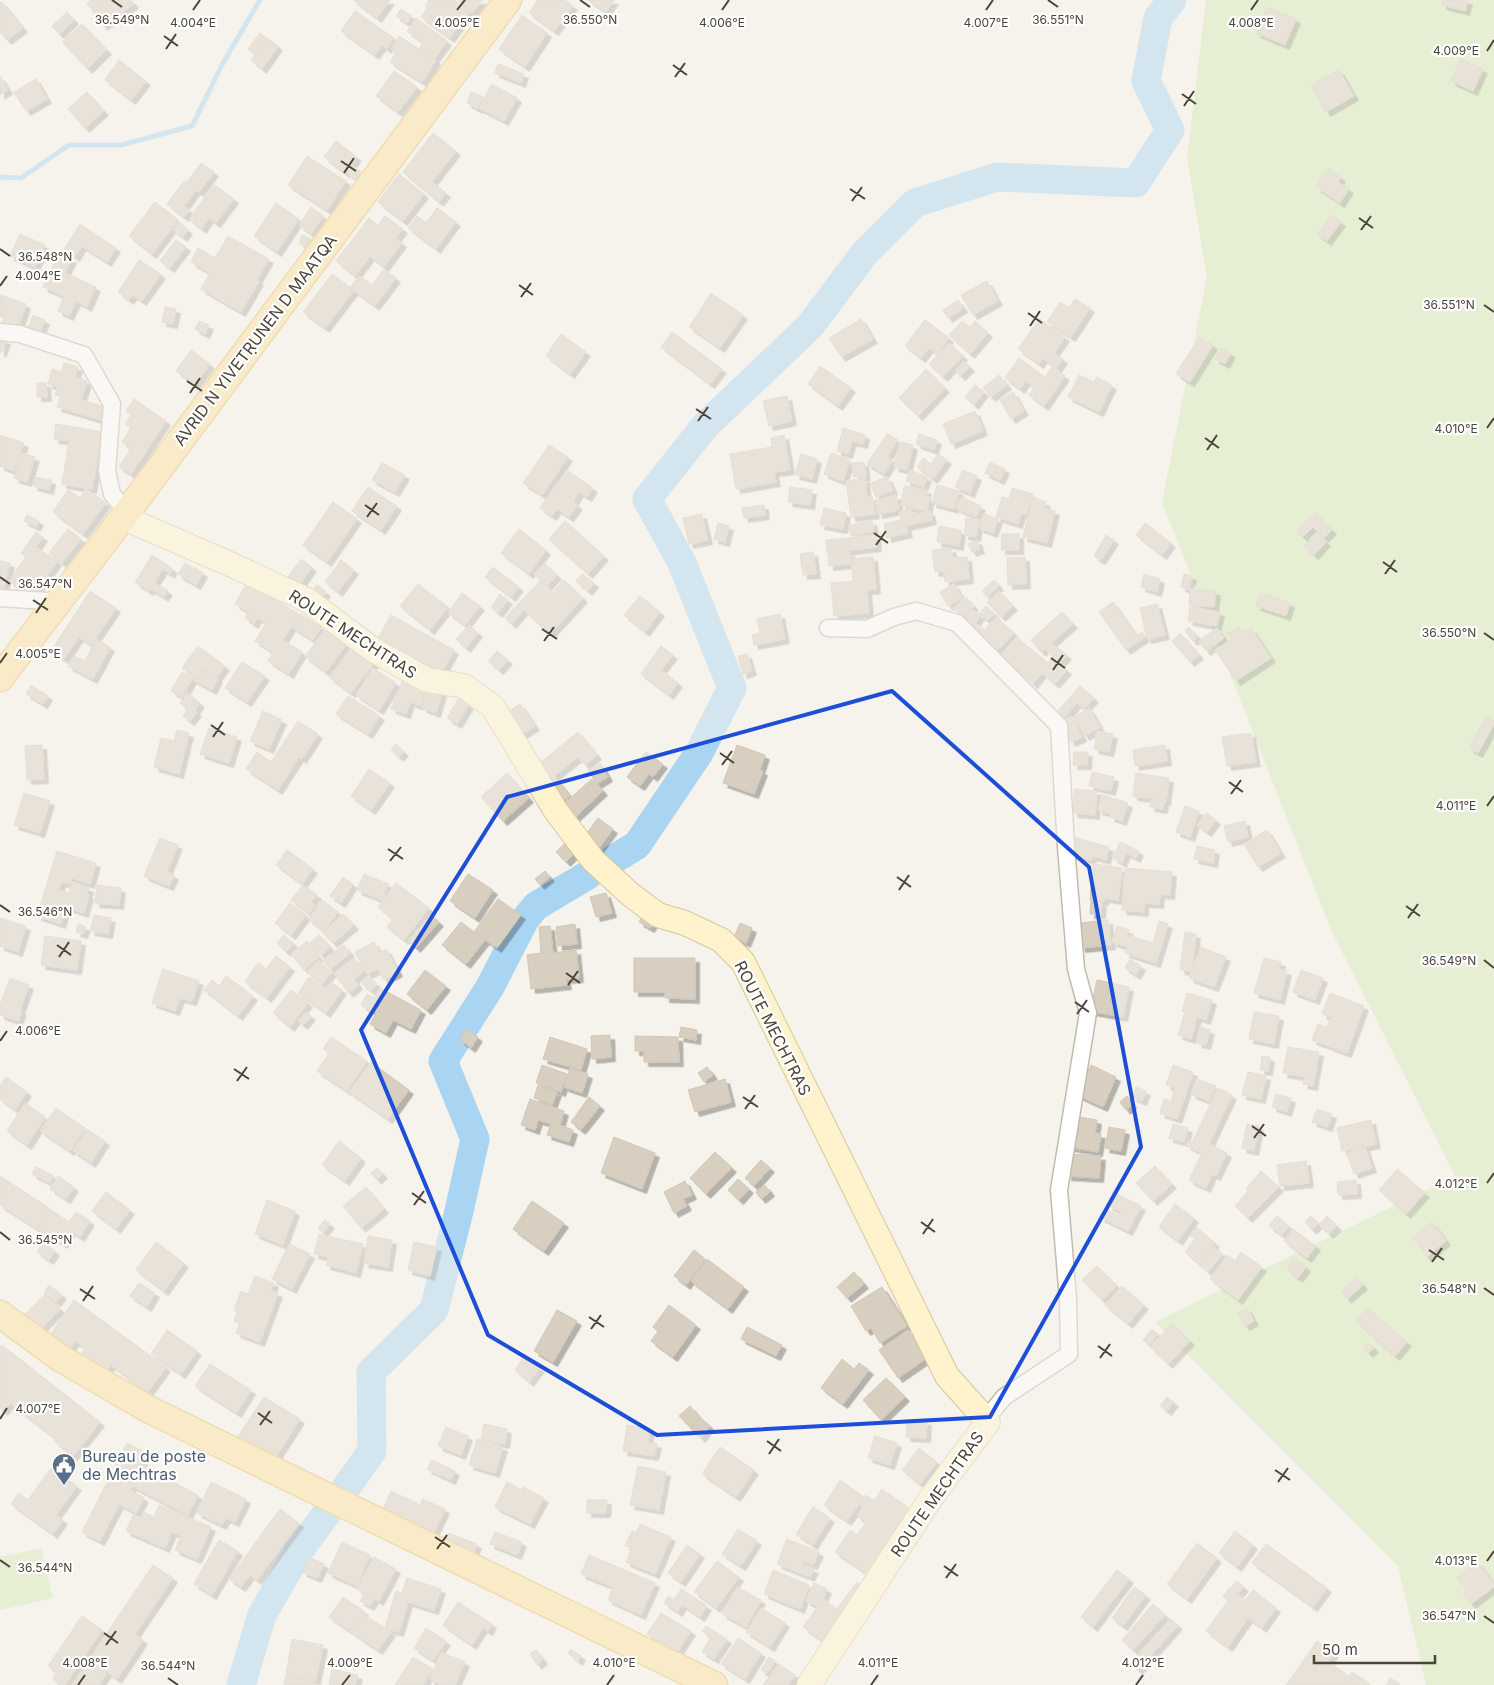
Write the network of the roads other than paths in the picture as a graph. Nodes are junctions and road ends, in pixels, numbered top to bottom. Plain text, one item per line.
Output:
1 (508, 0) edge
2 (0, 332) edge
3 (125, 514) junction
4 (0, 598) edge
5 (58, 604) junction
6 (828, 628) dead end
7 (0, 678) edge
8 (0, 1314) edge
9 (986, 1419) junction
10 (714, 1685) edge
11 (809, 1685) edge

1 - 3 main road, AVRID N YIVETṚUNEN D MAATQA
2 - 3 street
3 - 5 main road, AVRID N YIVETṚUNEN D MAATQA
3 - 9 street, ROUTE MECHTRAS
4 - 5 street
5 - 7 main road, AVRID N YIVETṚUNEN D MAATQA
6 - 9 street
8 - 10 main road
9 - 11 street, ROUTE MECHTRAS

